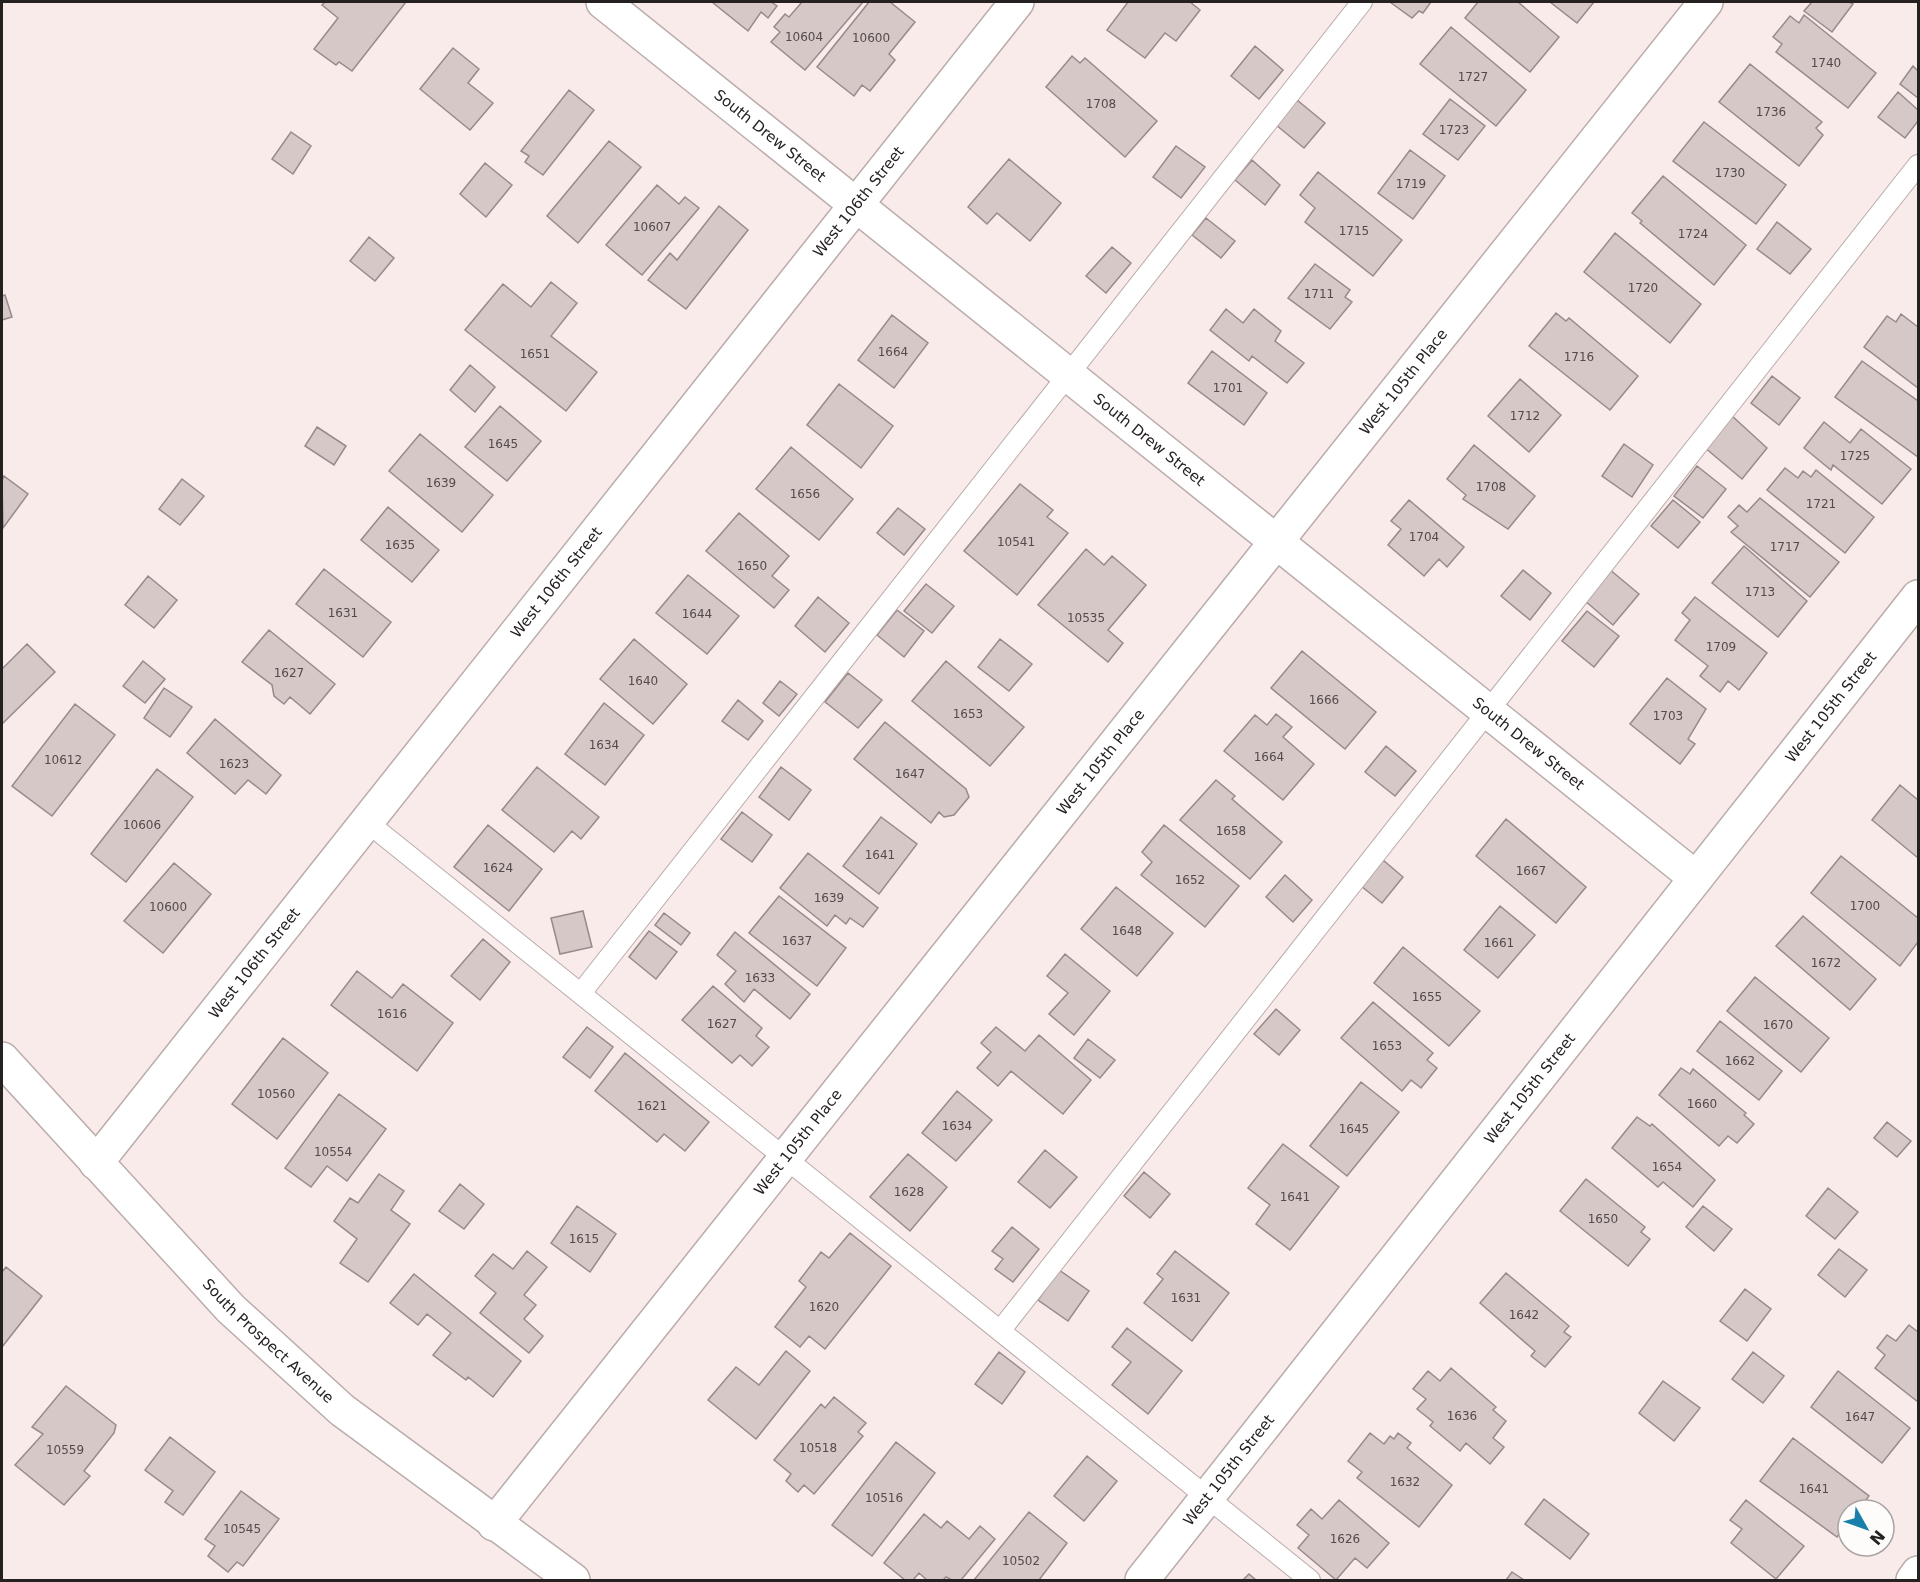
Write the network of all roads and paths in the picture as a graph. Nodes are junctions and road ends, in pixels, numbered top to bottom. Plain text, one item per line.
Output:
1 (603, 2) edge
2 (1017, 2) edge
3 (1362, 2) edge
4 (1706, 2) edge
5 (1918, 165) edge
6 (857, 205) junction
7 (1067, 374) junction
8 (1277, 543) junction
9 (1918, 597) edge
10 (1488, 712) junction
11 (367, 822) junction
12 (1695, 878) junction
13 (580, 993) junction
14 (2, 1059) edge
15 (786, 1158) junction
16 (96, 1163) junction
17 (1000, 1331) junction
18 (1207, 1498) junction
19 (494, 1524) junction
20 (1918, 1573) edge
21 (573, 1581) edge
22 (1142, 1581) edge
23 (1310, 1581) edge
24 (1913, 1581) edge

1 - 6 street, South Drew Street
2 - 6 street, West 106th Street
3 - 7 lane
4 - 8 street, West 105th Place
5 - 10 lane
6 - 7 street, South Drew Street
6 - 11 street, West 106th Street
7 - 8 street, South Drew Street
7 - 13 lane
8 - 10 street, South Drew Street
8 - 15 street, West 105th Place
9 - 12 street, West 105th Street
10 - 12 street, South Drew Street
10 - 17 lane
11 - 13 lane
11 - 16 street, West 106th Street
12 - 18 street, West 105th Street
13 - 15 lane
14 - 16 street, South Prospect Avenue
15 - 17 lane
15 - 19 street, West 105th Place
16 - 19 street, South Prospect Avenue
17 - 18 lane
18 - 22 street, West 105th Street
18 - 23 lane
19 - 21 street, South Prospect Avenue
20 - 24 street

